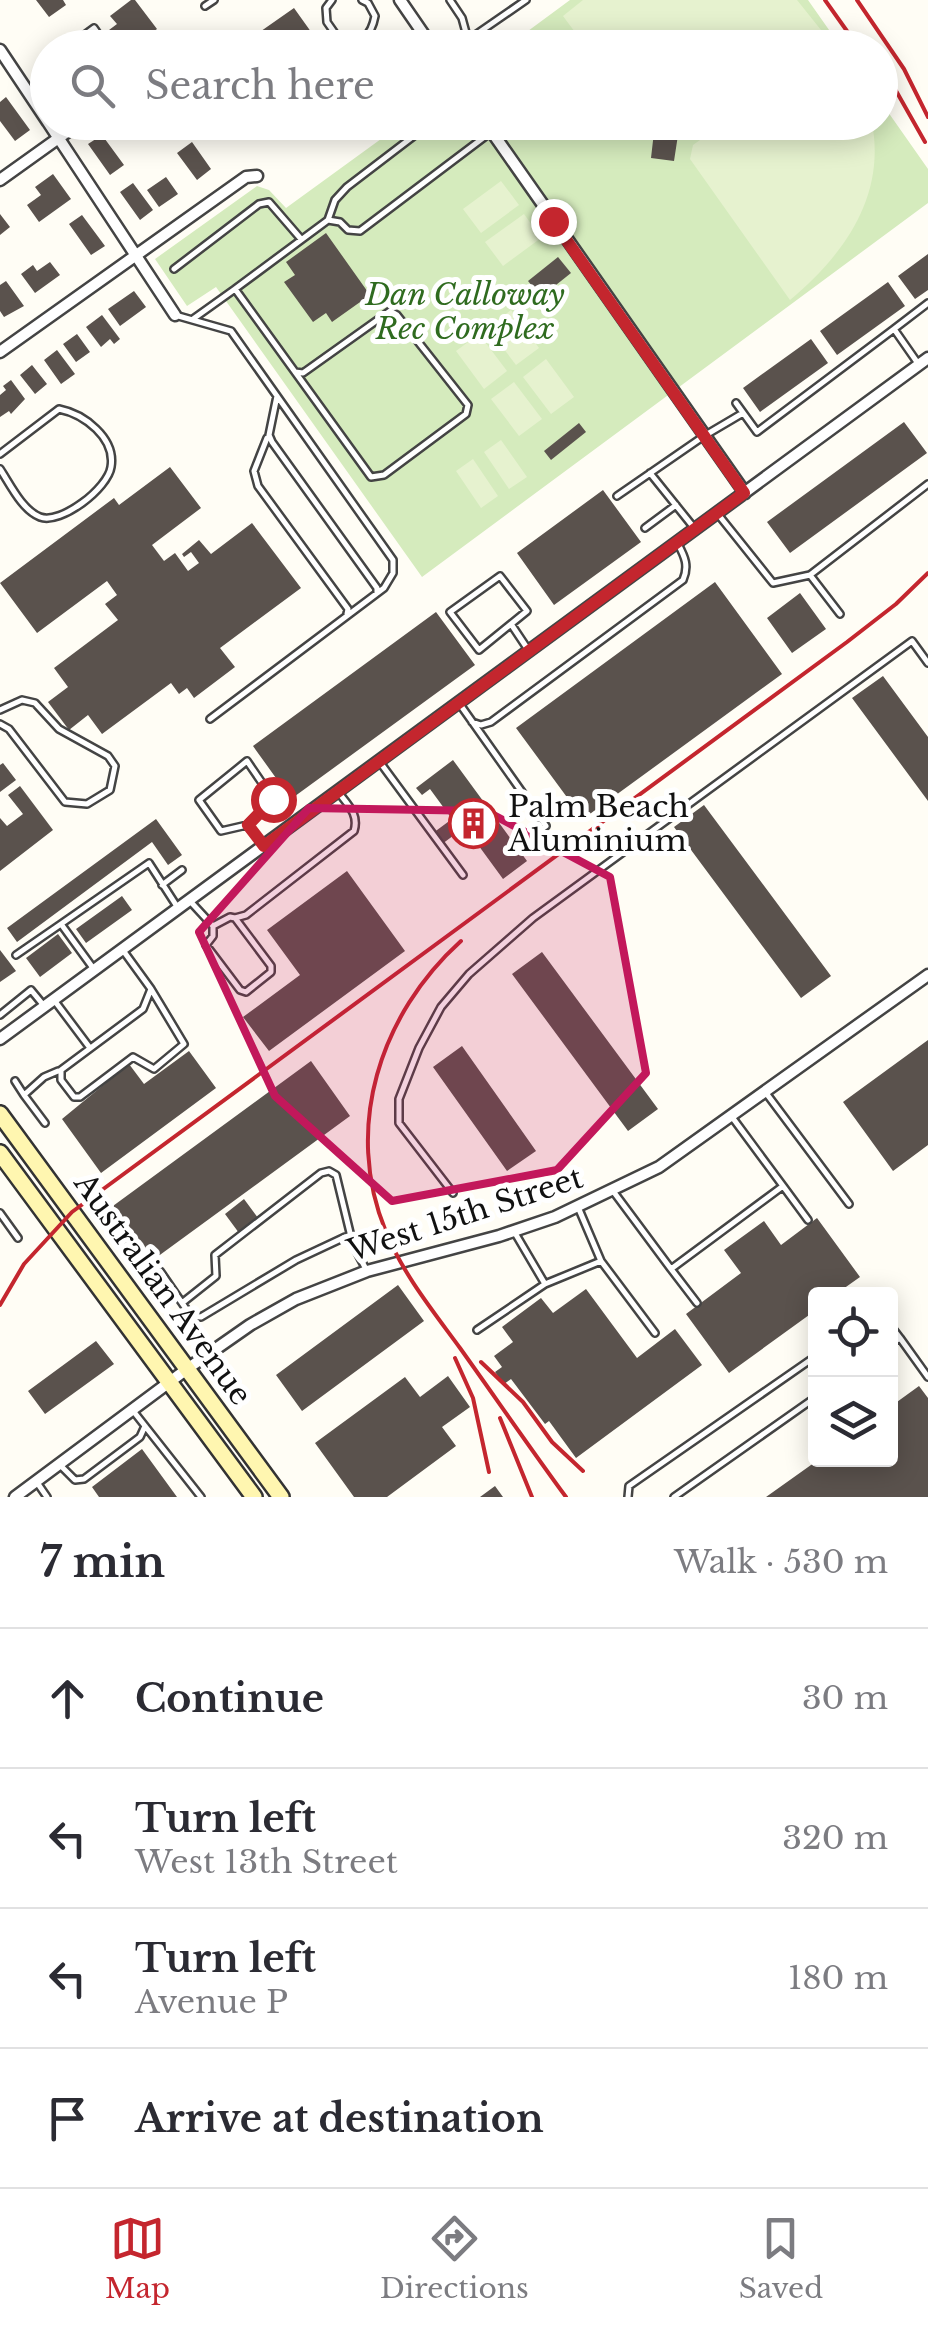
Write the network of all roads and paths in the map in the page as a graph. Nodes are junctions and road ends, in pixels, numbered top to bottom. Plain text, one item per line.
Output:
1 (214, 0) edge
2 (331, 0) edge
3 (362, 0) edge
4 (400, 0) edge
5 (450, 0) edge
6 (526, 0) edge
7 (205, 6) dead end
8 (331, 30) edge
9 (370, 30) edge
10 (421, 30) edge
11 (465, 30) edge
12 (482, 30) edge
13 (0, 50) edge
14 (30, 95) edge
15 (55, 140) edge
16 (59, 140) edge
17 (408, 140) edge
18 (472, 140) edge
19 (497, 140) edge
20 (257, 176) dead end
21 (0, 180) edge
22 (328, 220) junction
23 (302, 239) junction
24 (136, 256) junction
25 (174, 270) dead end
26 (235, 288) junction
27 (928, 303) edge
28 (175, 315) joint
29 (191, 320) junction
30 (894, 329) junction
31 (0, 352) edge
32 (923, 362) edge
33 (295, 372) junction
34 (277, 396) junction
35 (736, 403) dead end
36 (743, 413) junction
37 (268, 435) junction
38 (704, 436) junction
39 (0, 454) edge
40 (0, 469) edge
41 (650, 473) junction
42 (928, 484) edge
43 (744, 493) junction
44 (617, 496) dead end
45 (676, 506) junction
46 (718, 513) junction
47 (645, 528) dead end
48 (696, 529) junction
49 (677, 542) junction
50 (810, 575) junction
51 (377, 593) junction
52 (840, 614) dead end
53 (346, 616) junction
54 (512, 624) junction
55 (529, 651) junction
56 (928, 663) edge
57 (458, 703) junction
58 (0, 710) edge
59 (210, 719) dead end
60 (472, 722) junction
61 (0, 724) edge
62 (379, 761) junction
63 (338, 791) junction
64 (248, 825) junction
65 (524, 842) dead end
66 (264, 846) junction
67 (182, 870) dead end
68 (464, 875) dead end
69 (162, 885) junction
70 (190, 900) junction
71 (178, 908) junction
72 (235, 918) junction
73 (61, 924) junction
74 (214, 926) junction
75 (122, 950) junction
76 (16, 954) dead end
77 (94, 970) junction
78 (928, 975) edge
79 (151, 989) junction
80 (49, 1003) junction
81 (0, 1015) edge
82 (2, 1034) edge
83 (90, 1048) junction
84 (61, 1070) junction
85 (15, 1081) dead end
86 (766, 1093) junction
87 (24, 1095) junction
88 (0, 1114) edge
89 (732, 1117) junction
90 (45, 1124) dead end
91 (0, 1153) edge
92 (782, 1186) junction
93 (614, 1190) junction
94 (453, 1194) dead end
95 (849, 1204) dead end
96 (578, 1207) junction
97 (0, 1213) edge
98 (808, 1220) dead end
99 (514, 1231) junction
100 (18, 1238) dead end
101 (353, 1245) junction
102 (601, 1261) junction
103 (671, 1269) junction
104 (366, 1271) junction
105 (160, 1272) dead end
106 (545, 1284) junction
107 (182, 1303) junction
108 (697, 1303) dead end
109 (477, 1330) dead end
110 (655, 1332) dead end
111 (898, 1335) edge
112 (900, 1338) joint
113 (808, 1362) edge
114 (187, 1369) junction
115 (928, 1376) edge
116 (170, 1381) junction
117 (808, 1403) edge
118 (132, 1410) junction
119 (145, 1426) junction
120 (59, 1464) junction
121 (36, 1481) junction
122 (15, 1497) edge
123 (47, 1497) edge
124 (201, 1497) edge
125 (254, 1497) edge
126 (281, 1497) edge
127 (628, 1497) edge
128 (674, 1497) edge

1 - 7 lane
2 - 8 lane
3 - 9 lane
4 - 10 street
5 - 11 lane
6 - 12 lane
13 - 14 street
15 - 21 street
16 - 24 street
17 - 22 lane
18 - 22 lane
19 - 38 street
20 - 24 street
22 - 23 lane
23 - 25 lane
23 - 26 lane
24 - 28 street
24 - 31 street
26 - 29 lane
26 - 33 lane
27 - 30 lane
28 - 29 lane
29 - 34 lane
30 - 32 lane
30 - 36 lane
32 - 43 street
33 - 33 lane
34 - 37 lane
34 - 51 lane
35 - 36 lane
36 - 38 lane
37 - 51 lane
37 - 53 lane
38 - 41 lane
38 - 43 street
39 - 40 lane
41 - 44 lane
41 - 45 lane
42 - 50 lane
43 - 46 street
45 - 47 lane
45 - 48 lane
46 - 48 street
46 - 50 lane
48 - 49 street
49 - 55 street
49 - 60 lane
50 - 52 lane
51 - 53 lane
53 - 59 lane
54 - 54 lane
54 - 55 lane
55 - 57 street
56 - 94 lane
57 - 60 lane
57 - 62 street
58 - 61 lane
60 - 65 lane
62 - 63 street
62 - 68 lane
63 - 66 street
63 - 72 lane
64 - 64 lane
64 - 66 lane
66 - 70 street
67 - 69 lane
69 - 71 lane
69 - 73 lane
70 - 71 street
70 - 74 lane
71 - 75 street
72 - 74 lane
72 - 74 lane
73 - 76 lane
73 - 77 lane
75 - 77 street
75 - 79 lane
77 - 80 street
78 - 86 street, West 15th Street
79 - 83 lane
79 - 84 lane
80 - 81 lane
80 - 82 street
80 - 83 lane
83 - 84 lane
84 - 87 lane
85 - 87 lane
86 - 89 street, West 15th Street
86 - 95 lane
87 - 90 lane
88 - 114 main road, Australian Avenue
89 - 92 lane
89 - 93 street, West 15th Street
91 - 116 main road, Australian Avenue
92 - 98 lane
92 - 103 lane
93 - 96 street, West 15th Street
93 - 103 lane
96 - 99 street, West 15th Street
96 - 102 lane
97 - 100 lane
99 - 104 street, West 15th Street
99 - 106 lane
101 - 104 lane
101 - 107 lane
101 - 107 lane
102 - 106 lane
102 - 110 lane
103 - 108 lane
104 - 114 street, West 15th Street
105 - 107 lane
106 - 109 lane
111 - 112 lane
112 - 115 lane
113 - 127 lane
114 - 116 street, West 15th Street
114 - 126 main road, Australian Avenue
116 - 118 street, West 15th Street
116 - 125 main road, Australian Avenue
117 - 128 lane
118 - 119 lane
118 - 120 street, West 15th Street
119 - 120 lane
119 - 124 lane
120 - 121 street, West 15th Street
121 - 122 street, West 15th Street
121 - 123 lane

